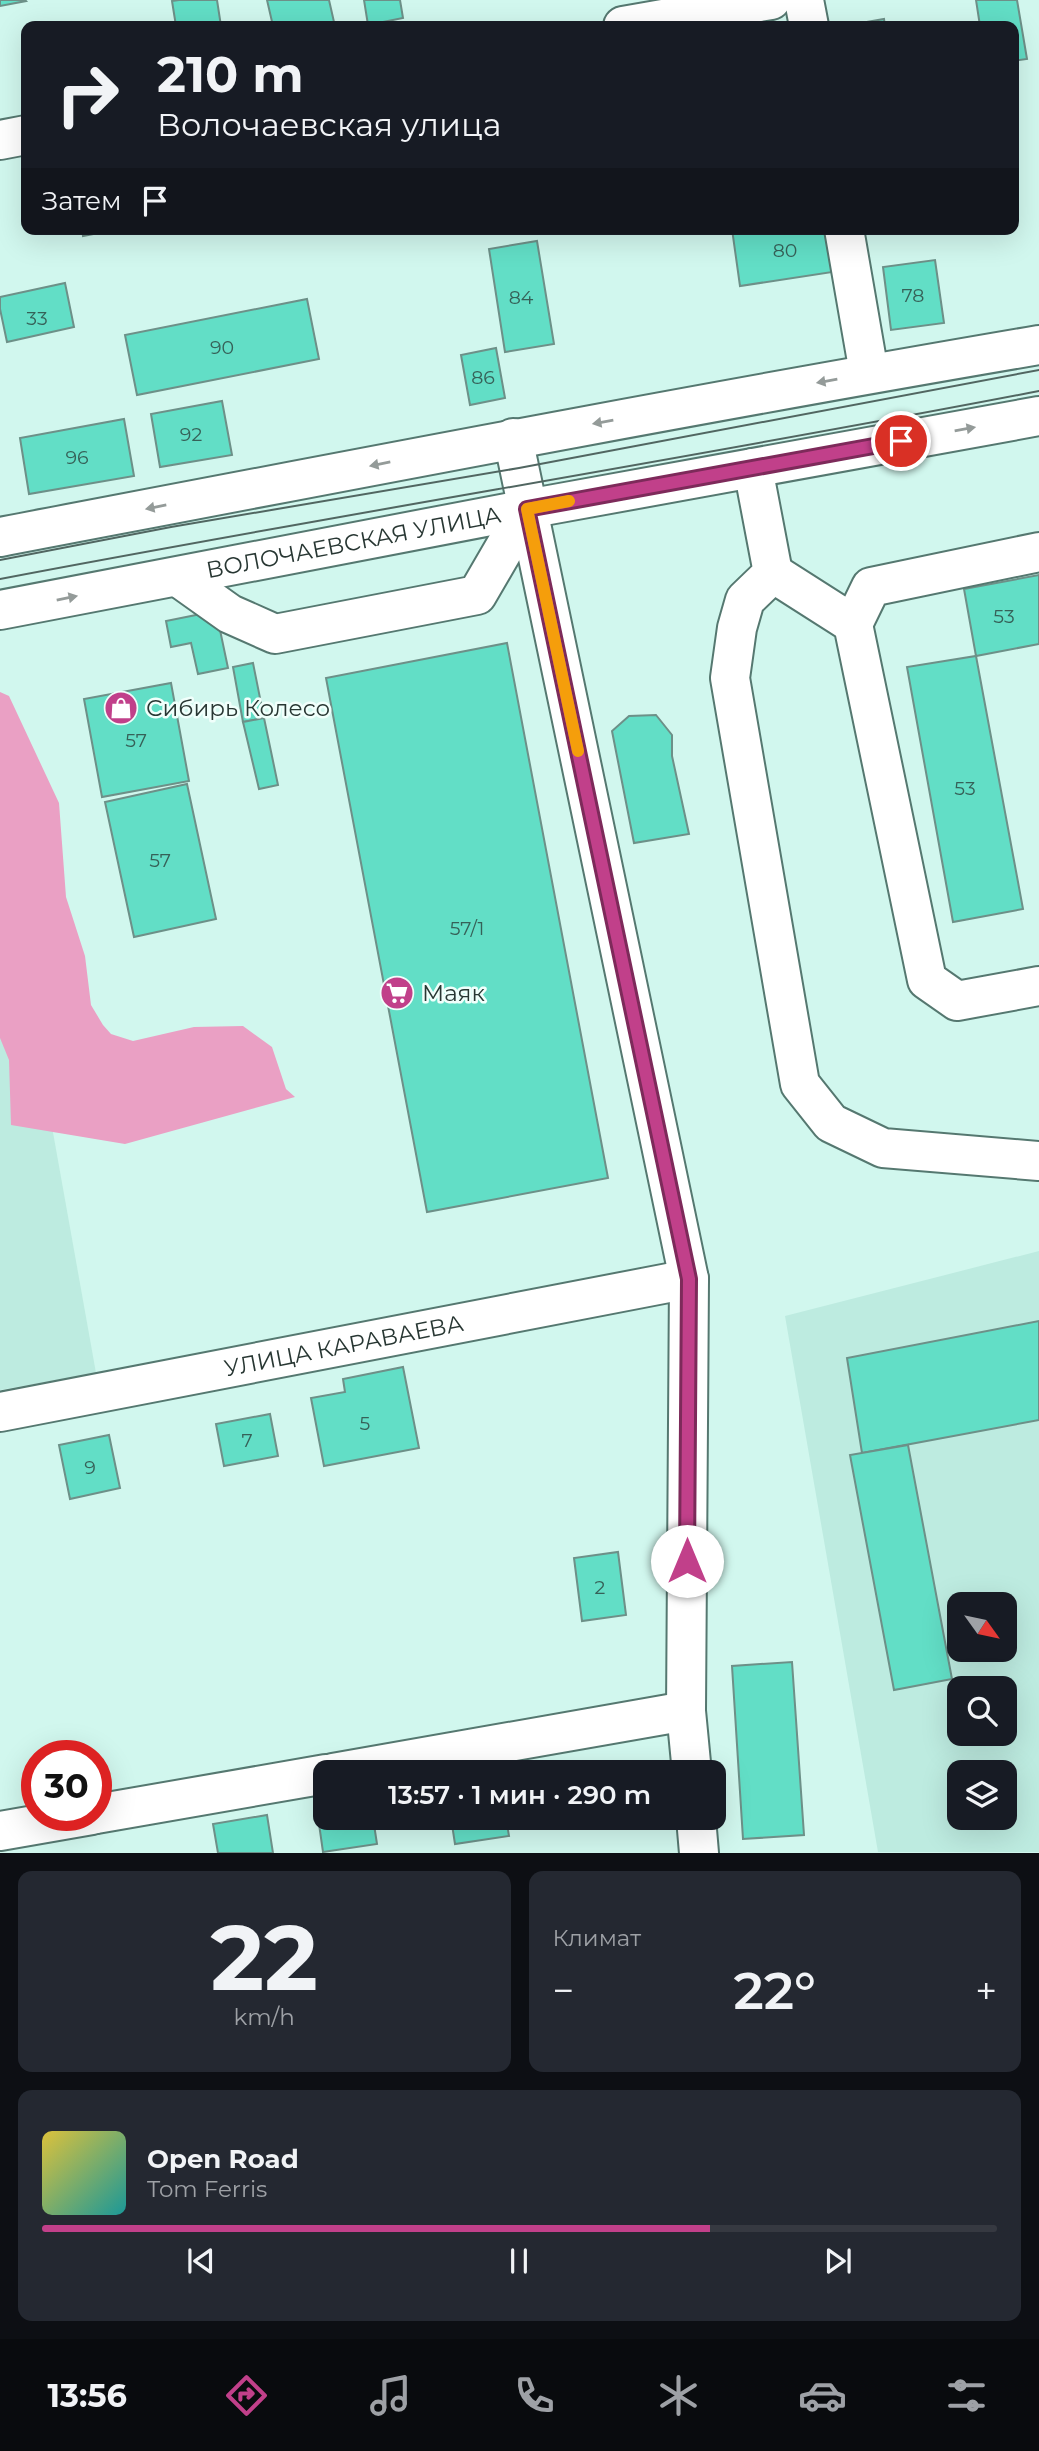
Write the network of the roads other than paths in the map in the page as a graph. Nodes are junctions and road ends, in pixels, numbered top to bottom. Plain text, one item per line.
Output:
1 (771, 0) edge
2 (804, 0) edge
3 (651, 21) edge
4 (808, 21) edge
5 (21, 136) edge
6 (0, 140) edge
7 (845, 235) edge
8 (1039, 345) edge
9 (869, 373) junction
10 (1039, 416) edge
11 (513, 438) junction
12 (753, 468) junction
13 (527, 509) junction
14 (0, 537) edge
15 (1039, 552) edge
16 (773, 573) junction
17 (177, 577) junction
18 (0, 610) edge
19 (853, 624) junction
20 (1039, 986) edge
21 (1039, 1161) edge
22 (689, 1279) junction
23 (0, 1412) edge
24 (686, 1711) junction
25 (406, 1760) edge
26 (691, 1760) edge
27 (313, 1776) edge
28 (112, 1811) edge
29 (21, 1827) edge
30 (697, 1830) edge
31 (0, 1831) edge
32 (699, 1853) edge

1 - 3 street
2 - 4 street
5 - 6 street
7 - 9 street
8 - 9 street
9 -> 11 street
12 -> 10 street, ВОЛОЧАЕВСКАЯ УЛИЦА
11 - 13 street
11 -> 14 street
12 - 13 street, ВОЛОЧАЕВСКАЯ УЛИЦА
12 - 16 street
13 - 17 street, ВОЛОЧАЕВСКАЯ УЛИЦА
13 - 17 street
13 - 22 street
15 - 19 street
16 - 19 street
16 - 21 street
18 -> 17 street, ВОЛОЧАЕВСКАЯ УЛИЦА
19 - 20 street
22 - 23 street, УЛИЦА КАРАВАЕВА
22 - 24 street
24 - 25 street
24 - 26 street
27 - 28 street
29 - 31 street
30 - 32 street

